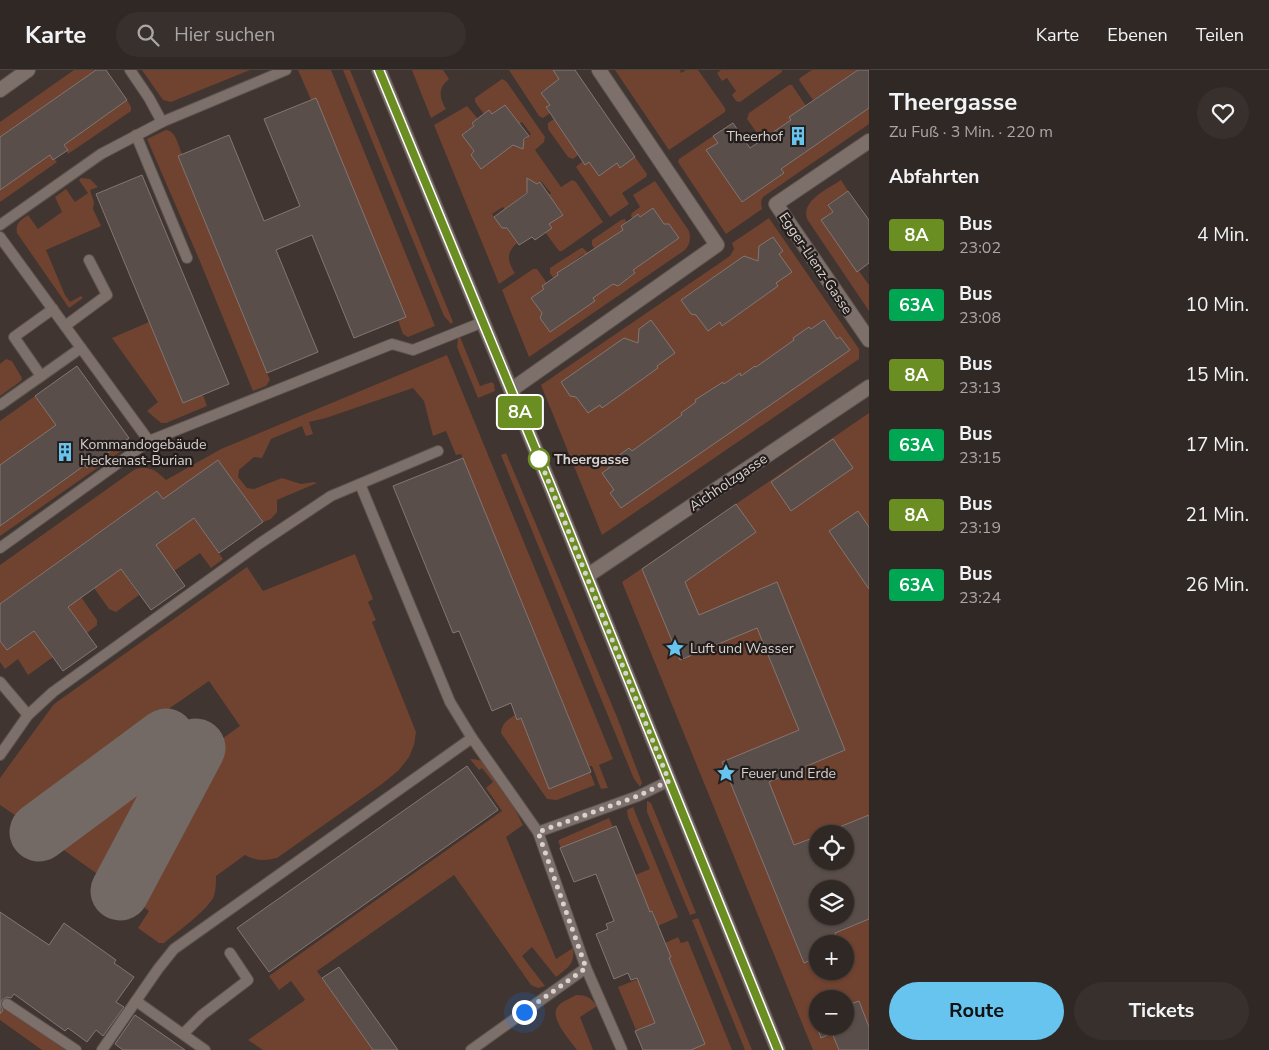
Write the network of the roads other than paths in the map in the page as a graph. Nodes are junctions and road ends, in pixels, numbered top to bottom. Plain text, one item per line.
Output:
1 (28, 70) edge
2 (130, 70) edge
3 (286, 70) edge
4 (379, 70) edge
5 (599, 70) edge
6 (5, 80) edge
7 (162, 122) junction
8 (136, 135) junction
9 (869, 141) edge
10 (0, 225) edge
11 (0, 236) edge
12 (187, 258) dead end
13 (89, 260) dead end
14 (53, 309) junction
15 (482, 322) junction
16 (65, 326) junction
17 (869, 340) edge
18 (80, 348) junction
19 (41, 376) junction
20 (869, 388) edge
21 (511, 390) junction
22 (0, 406) edge
23 (149, 441) junction
24 (438, 451) dead end
25 (360, 484) junction
26 (0, 548) edge
27 (587, 576) junction
28 (0, 682) edge
29 (28, 715) junction
30 (472, 738) junction
31 (0, 755) edge
32 (669, 781) junction
33 (538, 832) junction
34 (230, 953) dead end
35 (586, 968) junction
36 (136, 1001) junction
37 (7, 1004) dead end
38 (183, 1034) junction
39 (76, 1050) edge
40 (102, 1050) edge
41 (206, 1050) edge
42 (471, 1050) edge
43 (622, 1050) edge
44 (778, 1050) edge

1 - 6 street
2 - 7 lane
3 - 7 lane
4 - 15 street
5 - 21 street
7 - 8 lane
8 - 10 lane
8 - 12 lane
9 - 17 street, Egger-Lienz-Gasse
11 - 14 lane
13 - 16 lane
14 - 16 lane
14 - 19 lane
15 - 21 street
15 - 23 lane
16 - 18 lane
18 - 19 lane
18 - 23 lane
19 - 22 lane
20 - 27 street, Aichholzgasse
21 - 27 street
23 - 26 lane
24 - 25 lane
25 - 29 lane
25 - 30 lane
27 - 32 street
28 - 29 lane
29 - 31 lane
30 - 33 lane
30 - 36 lane
32 - 33 lane
32 - 44 street
33 - 35 lane
34 - 38 lane
35 - 42 lane
35 - 43 lane
36 - 38 lane
36 - 40 lane
37 - 39 lane
38 - 41 lane

